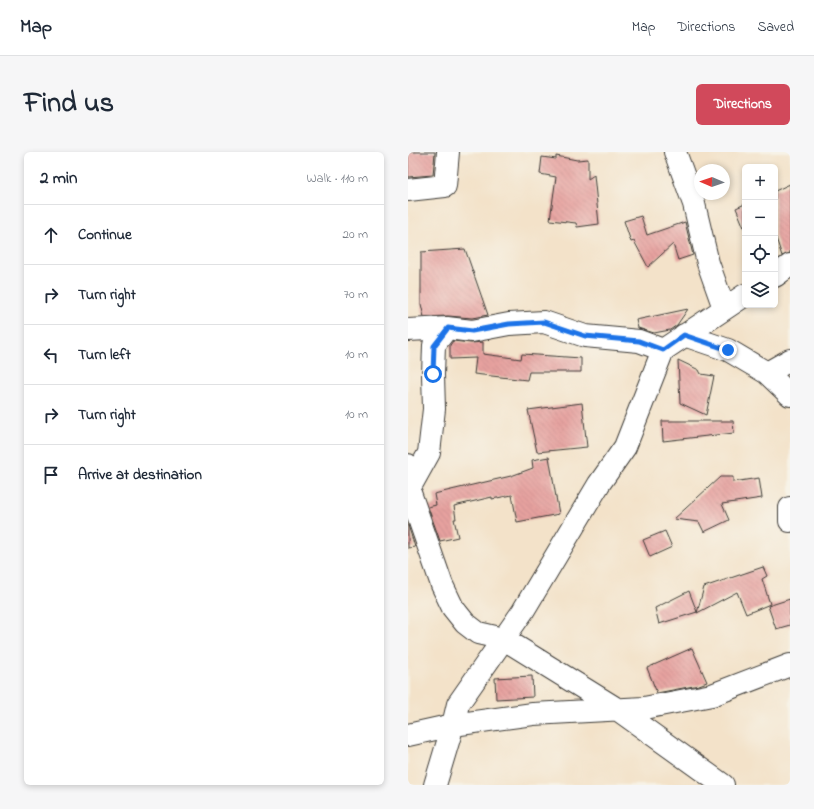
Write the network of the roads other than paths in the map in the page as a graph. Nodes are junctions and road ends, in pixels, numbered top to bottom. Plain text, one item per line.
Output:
1 (448, 152) edge
2 (675, 152) edge
3 (408, 190) edge
4 (790, 265) edge
5 (778, 274) edge
6 (742, 297) edge
7 (724, 308) junction
8 (448, 328) junction
9 (408, 330) edge
10 (684, 335) junction
11 (663, 350) junction
12 (790, 360) edge
13 (767, 373) junction
14 (790, 395) edge
15 (408, 465) edge
16 (409, 490) edge
17 (790, 508) edge
18 (790, 521) edge
19 (504, 638) junction
20 (790, 665) edge
21 (617, 709) junction
22 (453, 725) junction
23 (408, 735) edge
24 (435, 785) edge
25 (723, 785) edge

1 - 3 street
2 - 7 street
4 - 5 street
6 - 7 street
7 - 10 street
8 - 9 street
8 - 11 street
8 - 16 street
10 - 11 street
10 - 13 street
11 - 19 street
12 - 13 street
13 - 14 street
15 - 16 street
16 - 19 street
17 - 18 street
19 - 21 street
19 - 22 street
20 - 21 street
21 - 22 street
21 - 25 street
22 - 23 street
22 - 24 street

